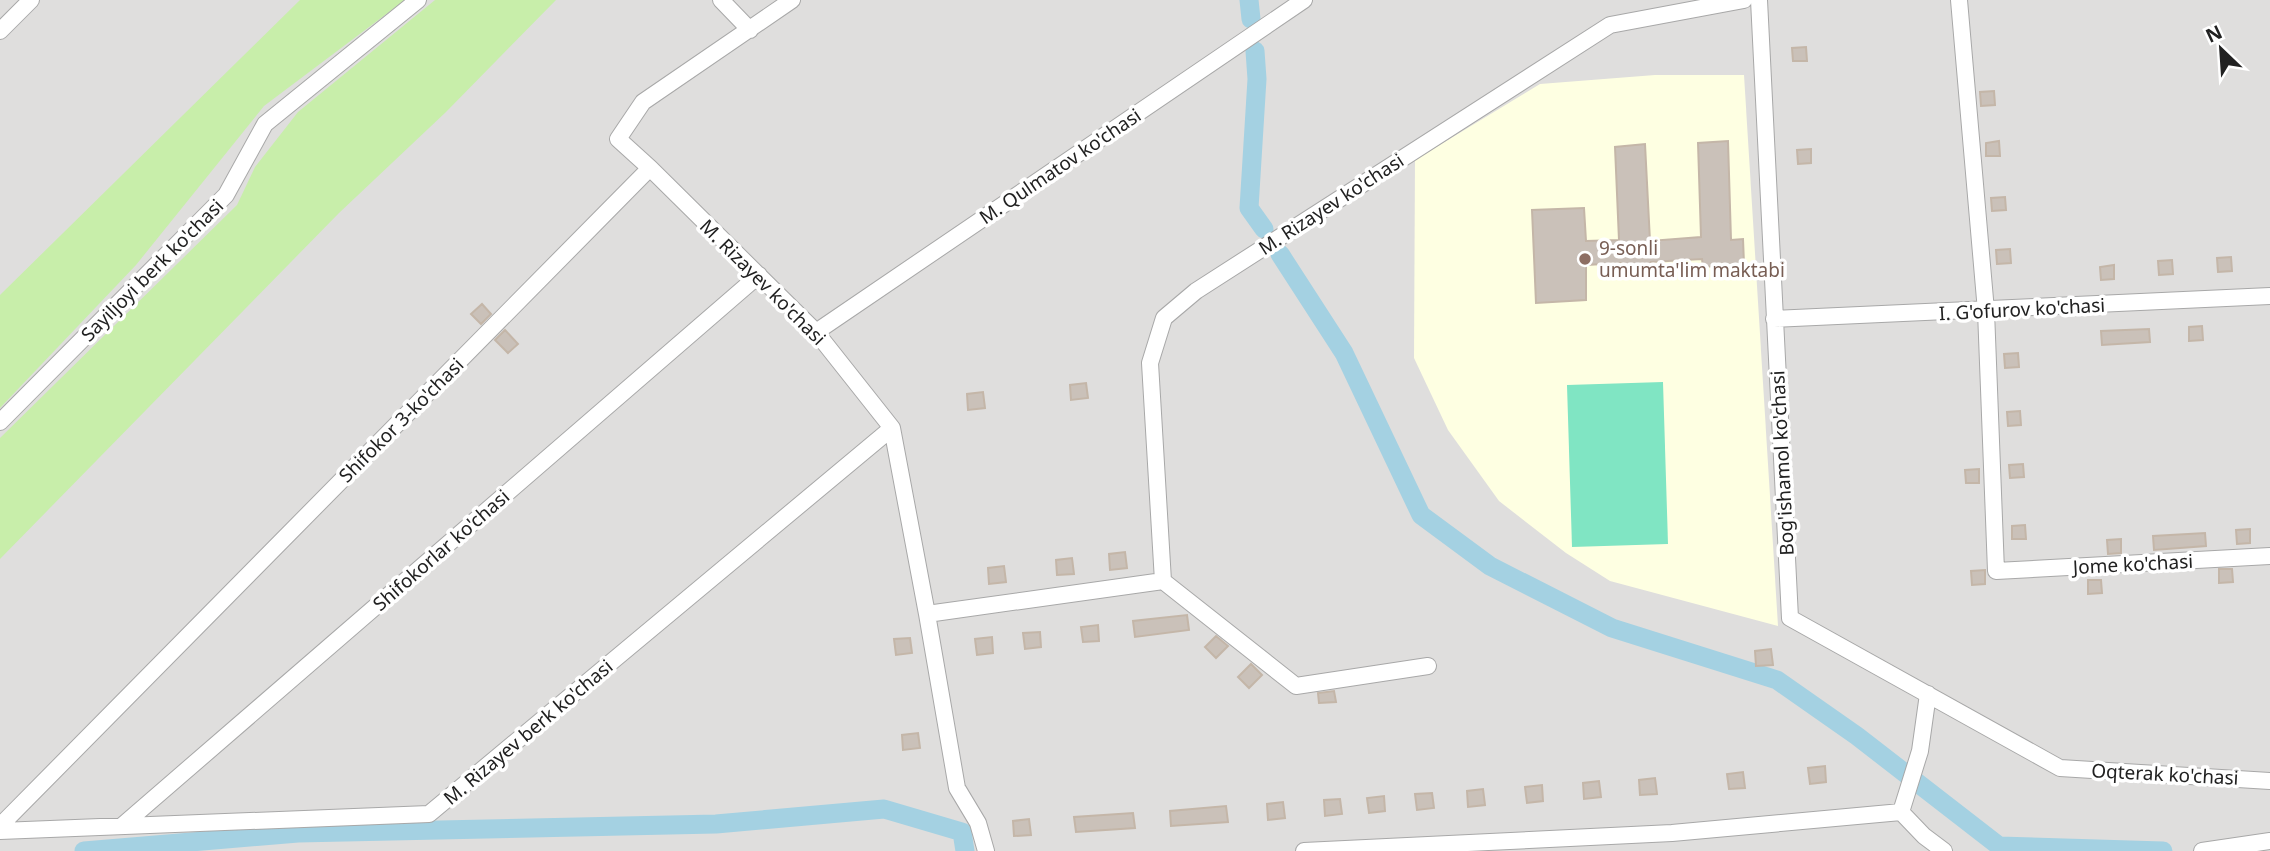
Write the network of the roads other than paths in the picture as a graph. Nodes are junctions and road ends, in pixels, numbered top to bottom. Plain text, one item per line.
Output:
1 (31, 0) edge
2 (418, 0) edge
3 (721, 0) edge
4 (792, 0) edge
5 (1304, 0) edge
6 (1744, 0) edge
7 (1759, 0) edge
8 (1959, 0) edge
9 (750, 30) junction
10 (0, 31) edge
11 (650, 168) junction
12 (759, 275) junction
13 (2270, 296) edge
14 (1986, 311) junction
15 (1774, 319) junction
16 (816, 332) junction
17 (0, 422) edge
18 (892, 428) junction
19 (2270, 556) edge
20 (1163, 581) junction
21 (928, 614) junction
22 (1428, 666) dead end
23 (1928, 694) junction
24 (2060, 768) joint
25 (2270, 780) edge
26 (1901, 812) junction
27 (123, 825) junction
28 (0, 826) edge
29 (0, 831) edge
30 (2270, 841) edge
31 (986, 851) edge
32 (1304, 851) edge
33 (1944, 851) edge
34 (2202, 851) edge

1 - 10 street
2 - 17 street, Sayiljoyi berk ko'chasi
3 - 9 street
4 - 9 street
5 - 16 street, M. Qulmatov ko'chasi
6 - 20 street, M. Rizayev ko'chasi
7 - 15 street, Bog'ishamol ko'chasi
8 - 14 street
9 - 11 street
11 - 12 street, M. Rizayev ko'chasi
11 - 28 street, Shifokor 3-ko'chasi
12 - 16 street, M. Rizayev ko'chasi
12 - 27 street, Shifokorlar ko'chasi
13 - 14 street, I. G'ofurov ko'chasi
14 - 15 street, I. G'ofurov ko'chasi
14 - 19 street, Jome ko'chasi
15 - 23 street, Bog'ishamol ko'chasi
16 - 18 street, M. Rizayev ko'chasi
18 - 21 street, M. Rizayev ko'chasi
18 - 27 street, M. Rizayev berk ko'chasi
20 - 21 street
20 - 22 street
21 - 31 street, M. Rizayev ko'chasi
23 - 24 street, Bog'ishamol ko'chasi
23 - 26 street
24 - 25 street, Oqterak ko'chasi
26 - 32 street
26 - 33 street
27 - 29 street, M. Rizayev berk ko'chasi
30 - 34 street

